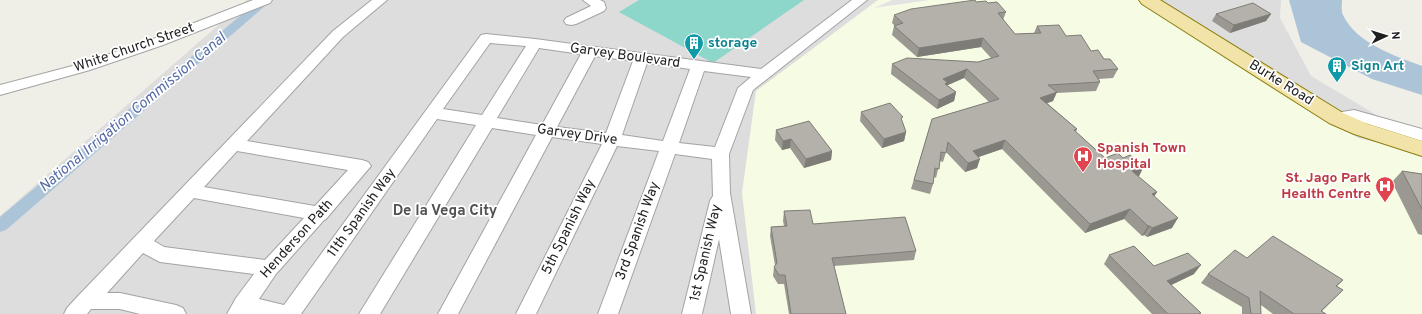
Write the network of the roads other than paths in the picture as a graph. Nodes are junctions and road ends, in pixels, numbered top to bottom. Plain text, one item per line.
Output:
1 (265, 0) edge
2 (380, 0) edge
3 (590, 0) edge
4 (860, 0) edge
5 (1160, 4) edge
6 (571, 22) dead end
7 (486, 38) joint
8 (535, 43) junction
9 (590, 51) junction
10 (642, 58) junction
11 (698, 66) junction
12 (763, 74) junction
13 (0, 90) edge
14 (434, 113) junction
15 (1336, 118) junction
16 (487, 122) junction
17 (547, 131) junction
18 (1422, 135) edge
19 (612, 140) junction
20 (234, 145) junction
21 (668, 148) junction
22 (1422, 149) edge
23 (721, 154) junction
24 (190, 191) junction
25 (721, 193) junction
26 (320, 214) junction
27 (141, 243) junction
28 (269, 268) junction
29 (80, 307) edge
30 (240, 309) edge
31 (176, 314) edge
32 (288, 314) edge
33 (369, 314) edge
34 (448, 314) edge
35 (526, 314) edge
36 (608, 314) edge
37 (692, 314) edge
38 (741, 314) edge

1 - 13 street, White Church Street
2 - 20 street
3 - 6 street
4 - 12 street
5 - 15 main road, Burke Road
7 - 8 street, Garvey Boulevard
7 - 14 street, 11th Spanish Way
8 - 9 street, Garvey Boulevard
8 - 16 street
9 - 10 street, Garvey Boulevard
9 - 17 street
10 - 11 street, Garvey Boulevard
10 - 19 street, 5th Spanish Way
11 - 12 street, Garvey Boulevard
11 - 21 street, 3rd Spanish Way
12 - 23 street
14 - 16 street, Garvey Drive
14 - 32 street, 11th Spanish Way
15 - 18 street
15 - 22 main road, Burke Road
16 - 17 street, Garvey Drive
16 - 33 street
17 - 19 street, Garvey Drive
17 - 34 street
19 - 21 street, Garvey Drive
19 - 35 street, 5th Spanish Way
20 - 24 street
20 - 26 street, Henderson Path
21 - 23 street, Garvey Drive
21 - 36 street, 3rd Spanish Way
23 - 25 street
24 - 26 street
24 - 27 street
25 - 37 street, 1st Spanish Way
25 - 38 street
26 - 28 street, Henderson Path
27 - 28 street
27 - 29 street
28 - 30 street, Henderson Path
29 - 31 street
30 - 32 street

